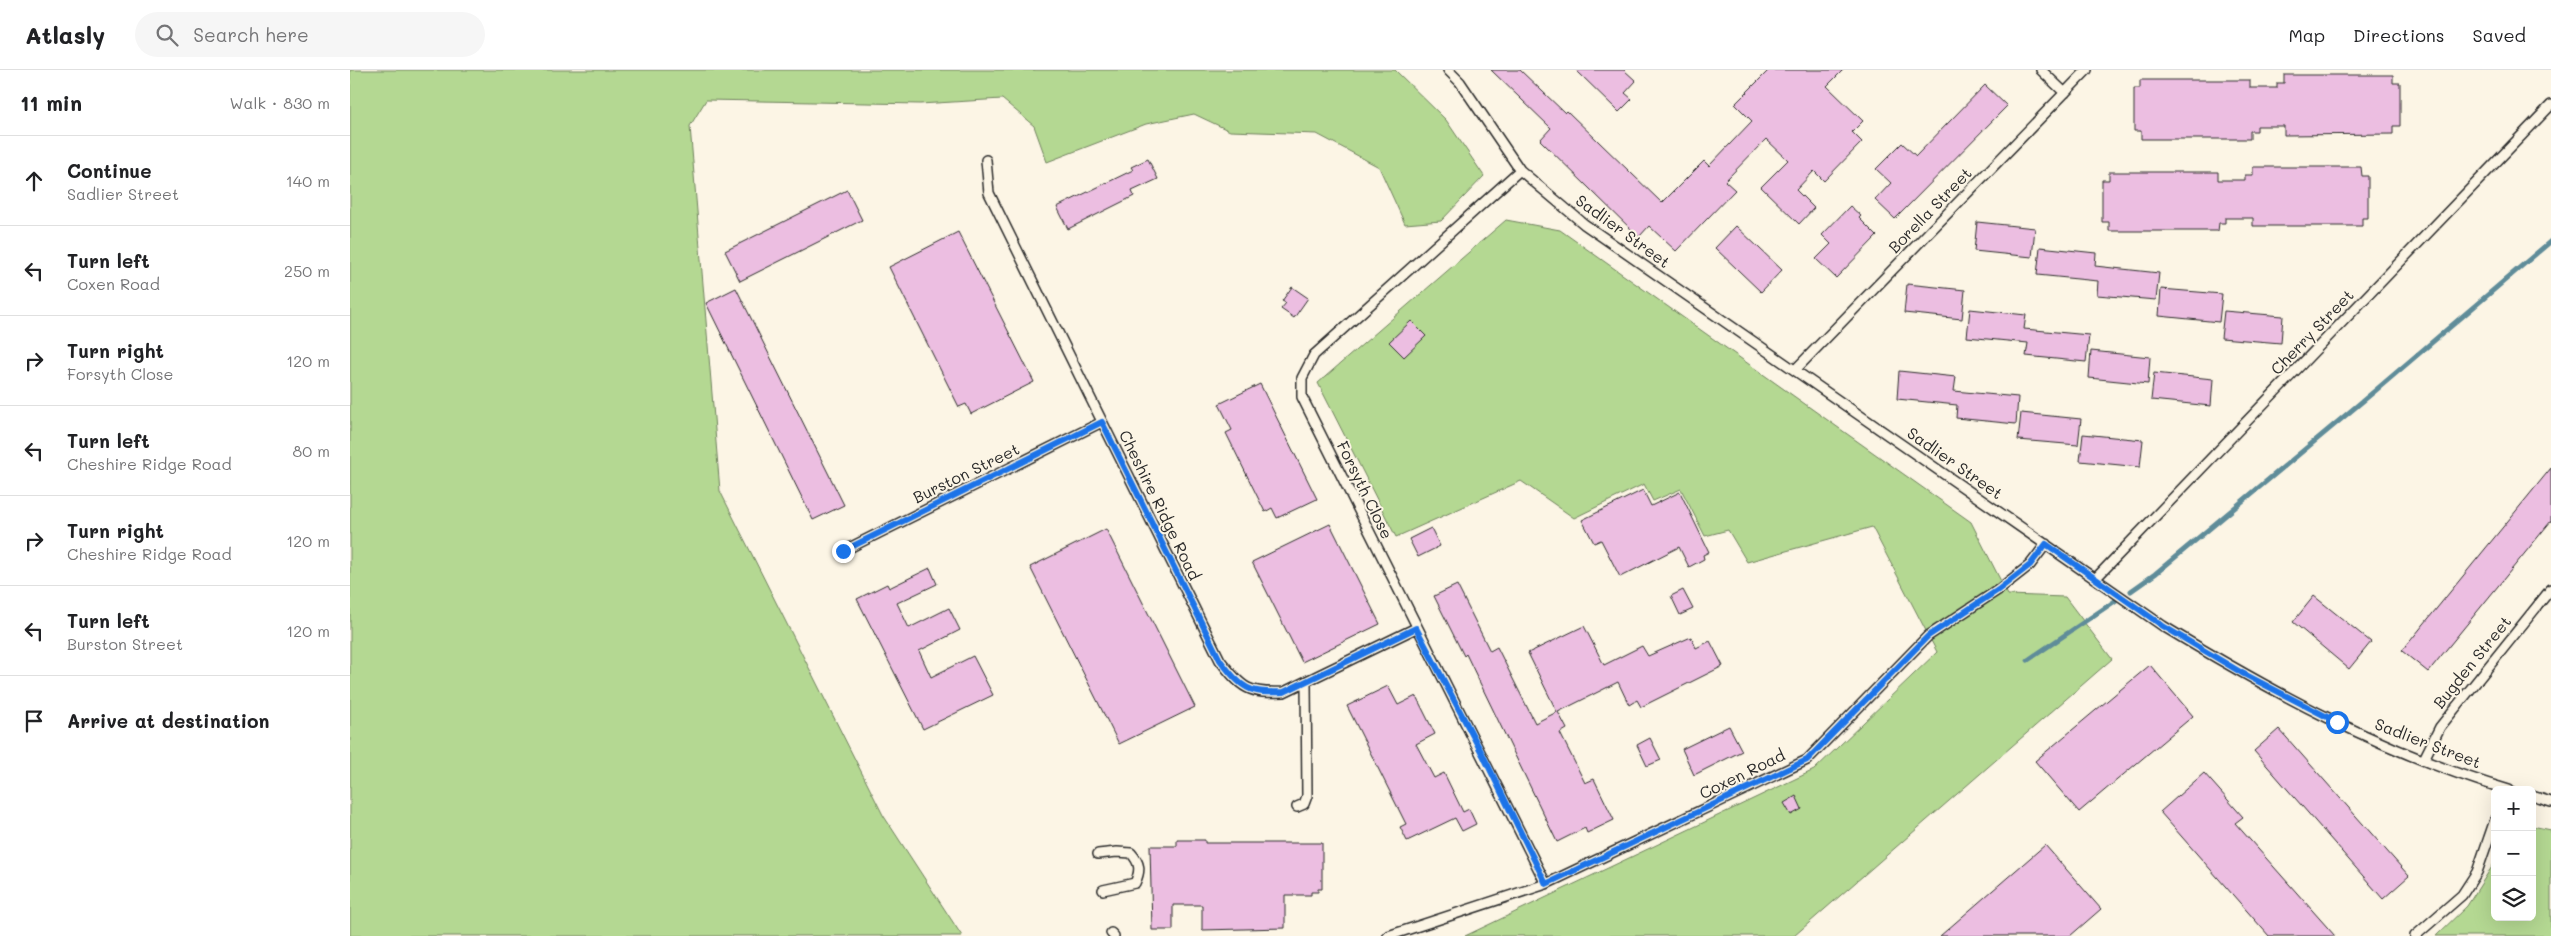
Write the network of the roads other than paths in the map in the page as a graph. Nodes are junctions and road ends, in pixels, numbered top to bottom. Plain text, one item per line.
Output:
1 (1448, 70) edge
2 (2041, 70) edge
3 (2087, 70) edge
4 (2065, 93) junction
5 (2551, 106) edge
6 (986, 160) dead end
7 (1520, 170) junction
8 (1795, 370) junction
9 (1102, 422) junction
10 (2046, 544) junction
11 (843, 551) dead end
12 (2095, 579) junction
13 (2551, 589) edge
14 (1416, 628) junction
15 (1306, 682) junction
16 (2424, 759) junction
17 (2498, 786) edge
18 (2536, 797) edge
19 (2551, 802) edge
20 (1297, 807) dead end
21 (2491, 831) edge
22 (1098, 854) dead end
23 (1546, 884) junction
24 (1103, 890) dead end
25 (1388, 936) edge
26 (2416, 936) edge

1 - 7 lane, Sadlier Street
2 - 4 lane
3 - 4 lane, Borella Street
4 - 8 lane, Borella Street
5 - 12 lane, Cherry Street
6 - 9 lane, Cheshire Ridge Road
7 - 8 lane, Sadlier Street
7 - 14 lane, Forsyth Close
8 - 10 lane, Sadlier Street
9 - 11 lane, Burston Street
9 - 15 lane, Cheshire Ridge Road
10 - 12 lane, Sadlier Street
10 - 23 lane, Coxen Road
12 - 16 lane, Sadlier Street
13 - 16 lane, Bugden Street
14 - 15 lane, Cheshire Ridge Road
14 - 23 lane, Forsyth Close
15 - 20 lane
16 - 17 lane, Sadlier Street
18 - 19 lane
21 - 26 lane
22 - 24 lane
23 - 25 lane, Coxen Road

